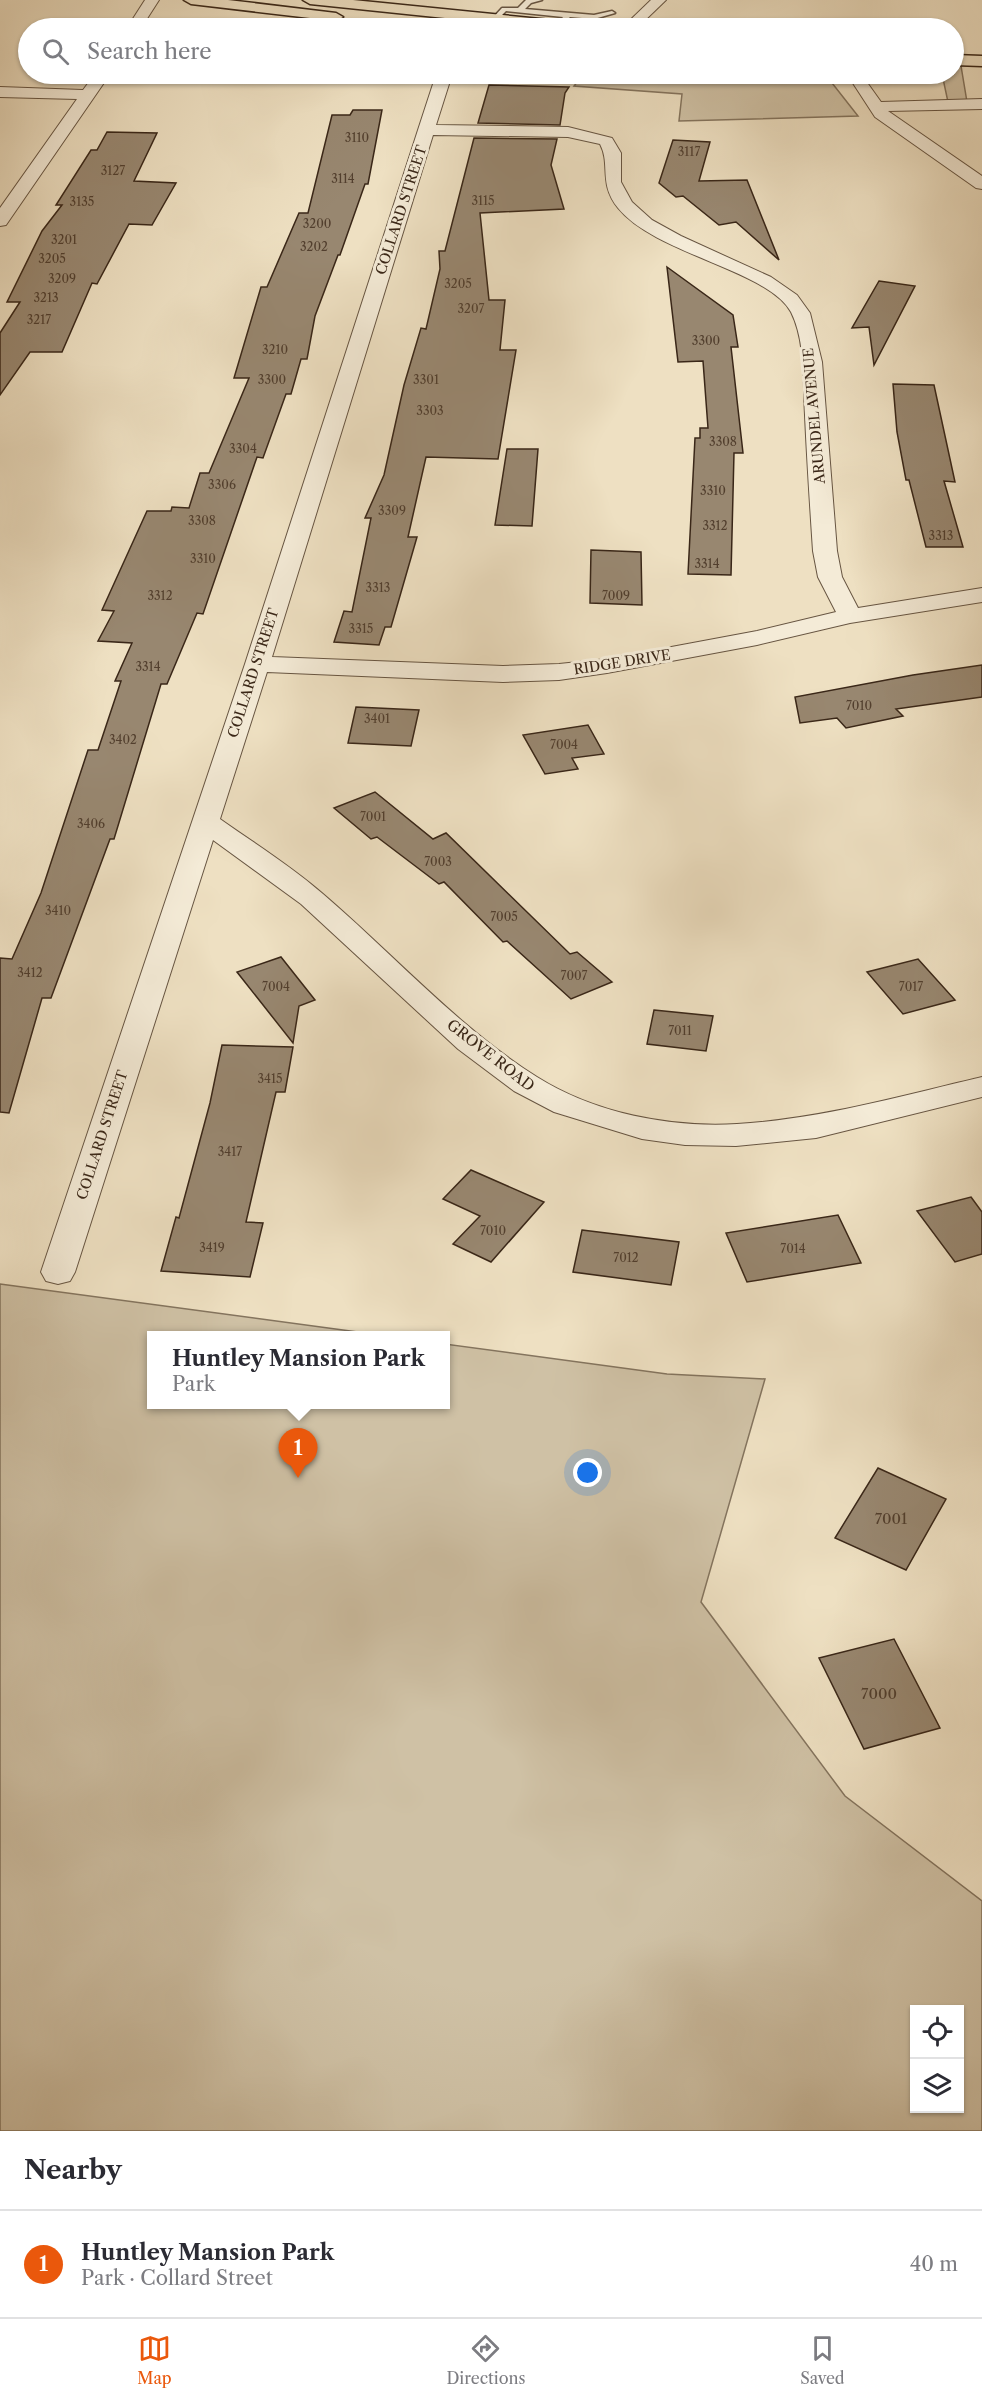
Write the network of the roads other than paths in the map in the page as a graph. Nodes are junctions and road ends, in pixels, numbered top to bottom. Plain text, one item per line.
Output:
1 (152, 0) edge
2 (191, 0) edge
3 (310, 0) edge
4 (539, 0) edge
5 (659, 0) edge
6 (520, 10) junction
7 (612, 13) dead end
8 (140, 18) edge
9 (346, 18) edge
10 (439, 18) edge
11 (496, 18) edge
12 (551, 18) edge
13 (586, 18) edge
14 (639, 18) edge
15 (964, 45) edge
16 (982, 46) edge
17 (964, 60) edge
18 (982, 61) edge
19 (94, 84) edge
20 (443, 84) edge
21 (861, 84) edge
22 (0, 92) edge
23 (86, 94) junction
24 (982, 104) edge
25 (876, 107) junction
26 (426, 130) junction
27 (982, 184) edge
28 (0, 221) edge
29 (982, 595) edge
30 (850, 616) junction
31 (257, 664) junction
32 (204, 820) junction
33 (982, 1087) edge
34 (58, 1272) dead end

1 - 8 street
2 - 9 highway
3 - 10 highway
4 - 6 lane
5 - 14 street
6 - 11 lane
6 - 12 lane
7 - 13 lane
15 - 16 highway
17 - 18 highway
19 - 23 street
20 - 26 street, COLLARD STREET
21 - 25 street
22 - 23 street
23 - 28 street
24 - 25 street
25 - 27 street
26 - 30 street, ARUNDEL AVENUE
26 - 31 street, COLLARD STREET
29 - 30 street, RIDGE DRIVE
30 - 31 street, RIDGE DRIVE
31 - 32 street, COLLARD STREET
32 - 33 street, GROVE ROAD
32 - 34 street, COLLARD STREET

